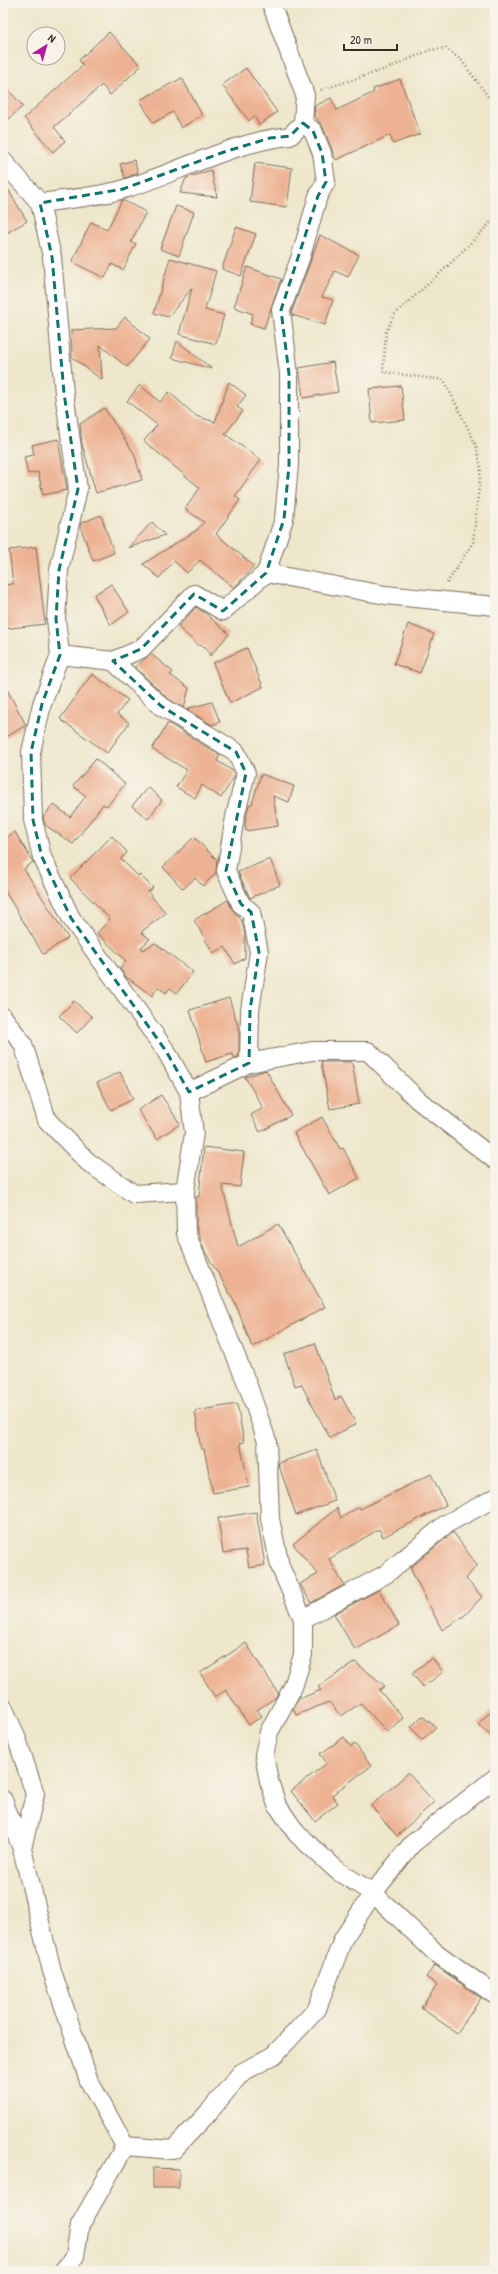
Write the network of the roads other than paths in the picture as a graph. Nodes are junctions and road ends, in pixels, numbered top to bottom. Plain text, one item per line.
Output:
1 (271, 3) edge
2 (303, 123) junction
3 (3, 160) edge
4 (40, 203) junction
5 (266, 573) junction
6 (495, 606) edge
7 (60, 655) junction
8 (113, 661) junction
9 (3, 1017) edge
10 (249, 1063) junction
11 (189, 1092) junction
12 (495, 1160) edge
13 (185, 1191) junction
14 (495, 1498) edge
15 (303, 1619) junction
16 (3, 1707) edge
17 (495, 1778) edge
18 (3, 1800) edge
19 (22, 1849) junction
20 (373, 1893) junction
21 (495, 1995) edge
22 (125, 2146) junction
23 (63, 2271) edge

1 - 2 street
2 - 4 street
2 - 5 street
3 - 4 street
4 - 7 street
5 - 6 street
5 - 8 street
7 - 8 street
7 - 11 street
8 - 10 street
9 - 13 street
10 - 11 street
10 - 12 street
11 - 13 street
13 - 15 street
14 - 15 street
15 - 20 street
16 - 19 street
17 - 20 street
18 - 19 street
19 - 22 street
20 - 21 street
20 - 22 street
22 - 23 street

